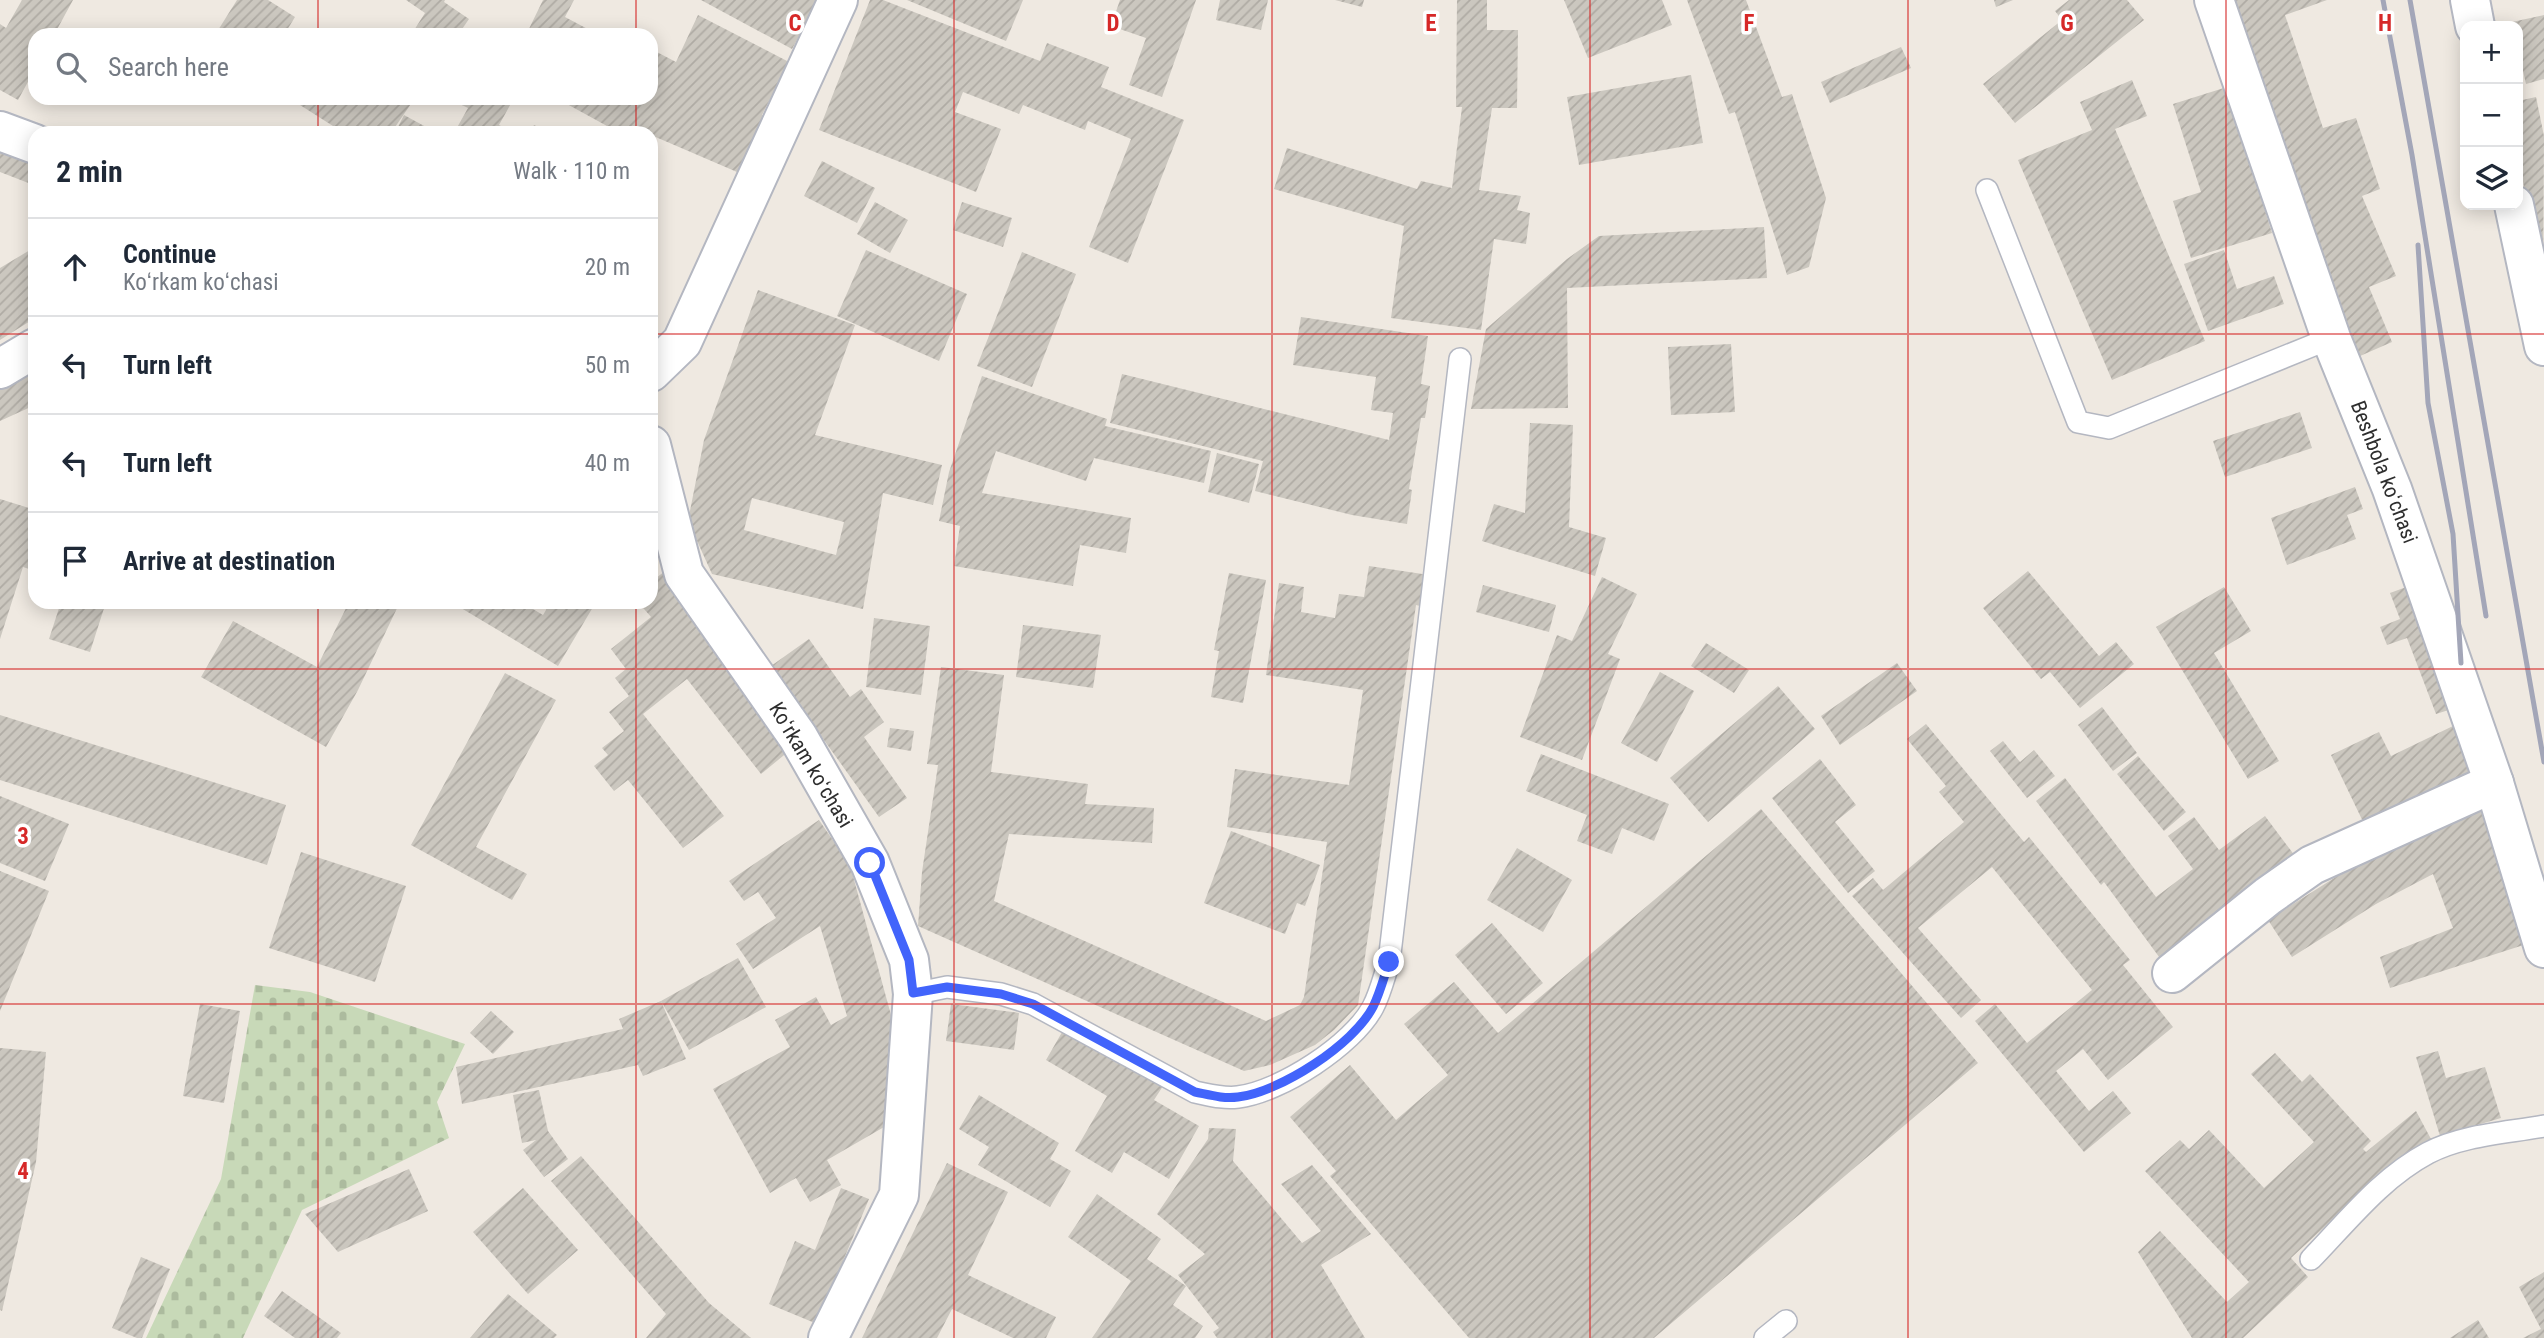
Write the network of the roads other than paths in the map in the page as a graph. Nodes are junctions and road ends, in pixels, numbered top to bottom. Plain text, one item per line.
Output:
1 (838, 0) edge
2 (2214, 0) edge
3 (2470, 0) edge
4 (2474, 21) edge
5 (0, 131) edge
6 (28, 141) edge
7 (1987, 190) dead end
8 (2515, 210) edge
9 (2331, 338) junction
10 (2544, 346) edge
11 (28, 352) edge
12 (1460, 359) dead end
13 (658, 365) edge
14 (0, 369) edge
15 (658, 472) edge
16 (2494, 783) junction
17 (2544, 948) edge
18 (2172, 973) dead end
19 (913, 993) junction
20 (2544, 1126) edge
21 (2311, 1259) dead end
22 (1786, 1321) dead end
23 (828, 1338) edge
24 (1765, 1338) edge

1 - 13 street
2 - 9 street, Beshbola koʻchasi
3 - 4 street
5 - 6 street
7 - 9 lane
8 - 10 street
9 - 16 street, Beshbola koʻchasi
11 - 14 street
12 - 19 lane
15 - 19 street, Koʻrkam koʻchasi
16 - 17 street, Beshbola koʻchasi
16 - 18 street
19 - 23 street, Koʻrkam koʻchasi
20 - 21 lane
22 - 24 lane

